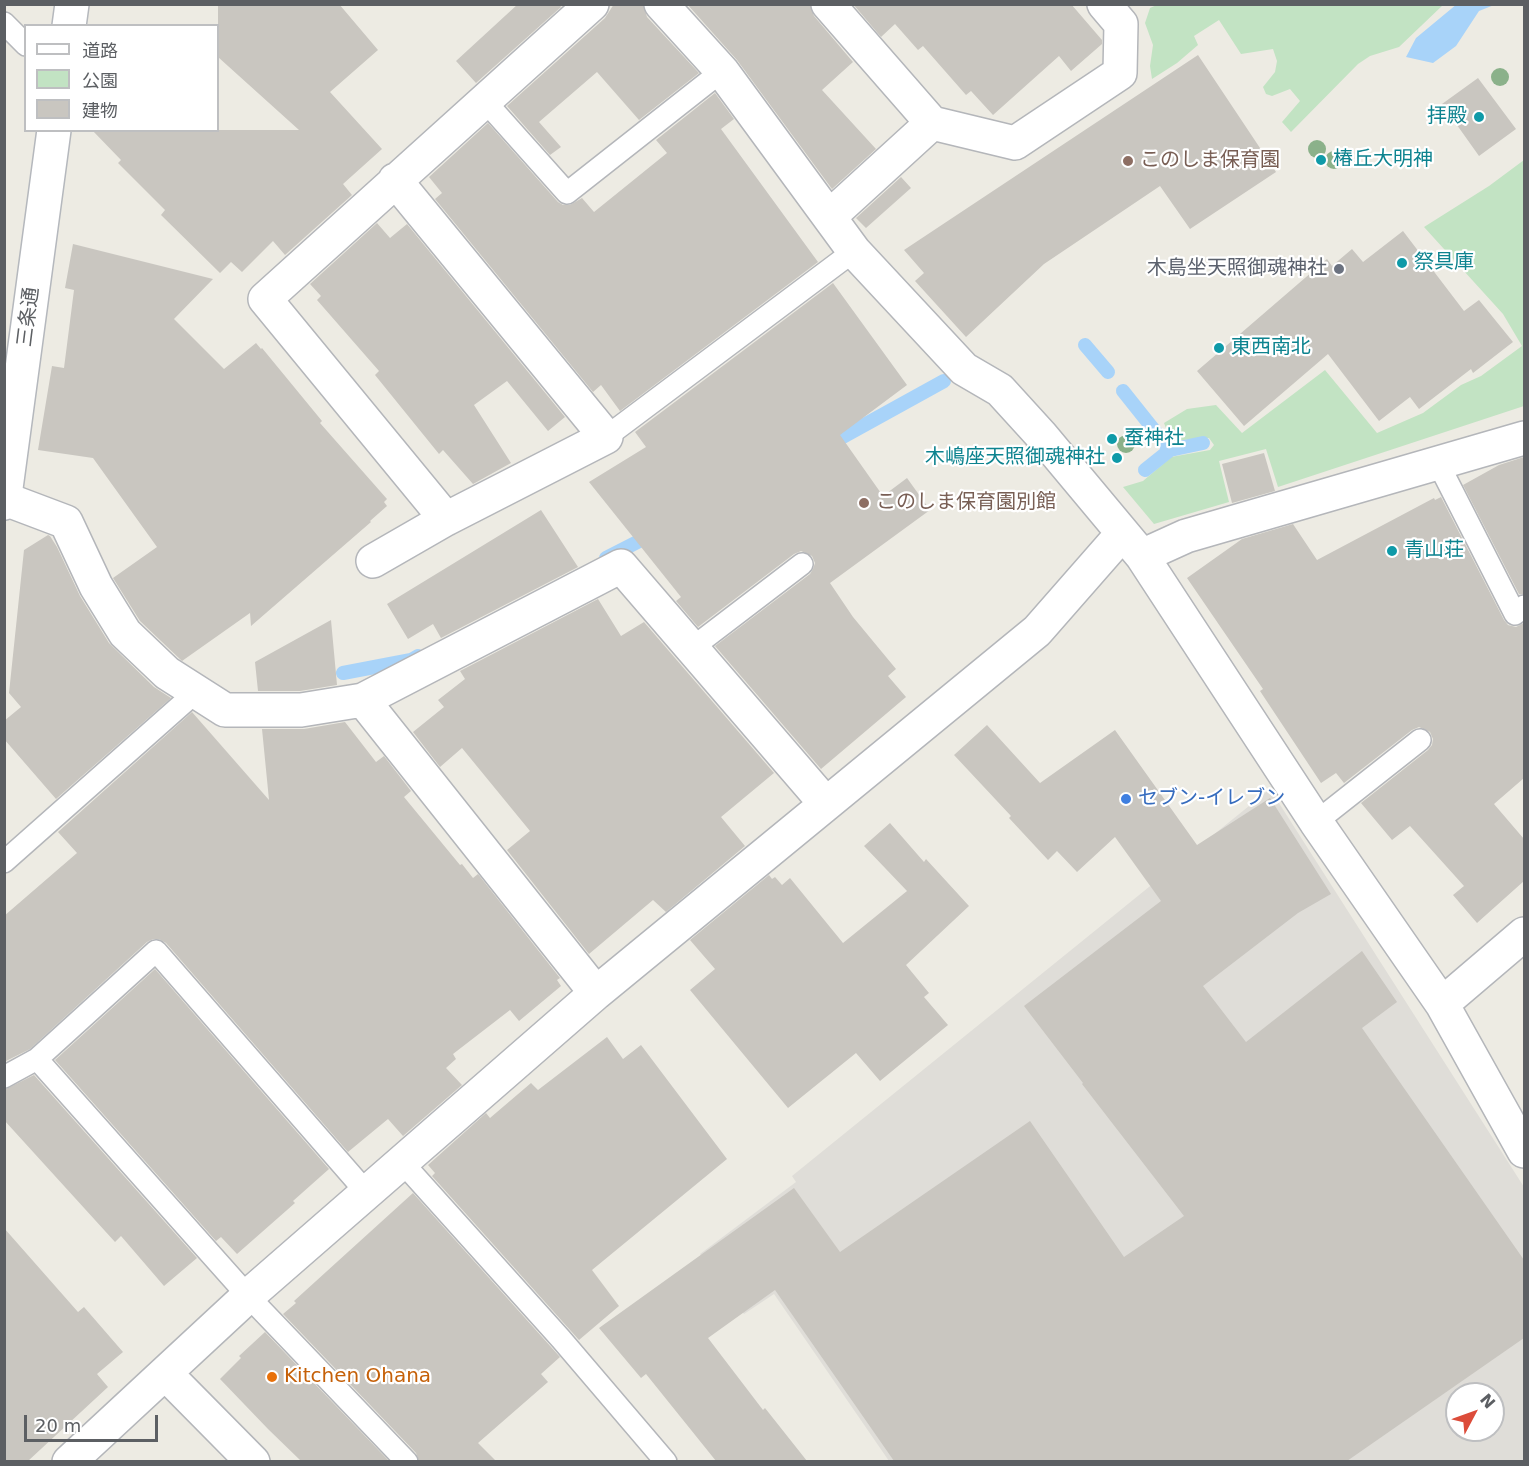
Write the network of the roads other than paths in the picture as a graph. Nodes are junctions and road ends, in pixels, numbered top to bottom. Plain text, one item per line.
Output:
1 (72, 4) edge
2 (592, 4) edge
3 (661, 4) edge
4 (828, 4) edge
5 (1104, 4) edge
6 (4, 22) edge
7 (69, 24) edge
8 (24, 43) edge
9 (722, 71) junction
10 (484, 100) junction
11 (932, 123) junction
12 (54, 132) edge
13 (395, 180) junction
14 (828, 217) junction
15 (854, 251) junction
16 (606, 437) junction
17 (1524, 438) edge
18 (1438, 463) junction
19 (5, 501) edge
20 (446, 519) junction
21 (1132, 545) junction
22 (373, 561) dead end
23 (802, 564) dead end
24 (1524, 606) edge
25 (692, 648) junction
26 (196, 692) junction
27 (363, 700) junction
28 (1420, 740) dead end
29 (826, 804) junction
30 (1316, 822) junction
31 (4, 862) edge
32 (1524, 934) edge
33 (596, 993) junction
34 (1442, 1004) junction
35 (37, 1059) junction
36 (4, 1077) edge
37 (1524, 1151) edge
38 (402, 1162) junction
39 (367, 1193) junction
40 (248, 1296) junction
41 (165, 1373) junction
42 (69, 1461) edge
43 (253, 1461) edge
44 (407, 1461) edge
45 (666, 1461) edge

1 - 7 street
2 - 10 street
3 - 9 street
4 - 11 street
5 - 11 street
6 - 8 lane
9 - 10 lane
9 - 14 street
10 - 13 street
11 - 14 street
12 - 19 street, 三条通
13 - 16 street
13 - 20 street
14 - 15 street
15 - 16 lane
15 - 21 street
16 - 20 street
17 - 18 street
18 - 21 street
18 - 24 lane
19 - 26 street
20 - 22 street
21 - 29 street
21 - 30 street
23 - 25 lane
25 - 27 street
25 - 29 street
26 - 27 street
26 - 31 lane
27 - 33 street
28 - 30 lane
29 - 33 street
30 - 34 street
32 - 34 street
33 - 38 street
34 - 37 street
35 - 36 lane
35 - 39 lane
35 - 40 lane
38 - 39 street
38 - 45 lane
39 - 40 street
40 - 41 street
40 - 44 lane
41 - 42 street
41 - 43 street

